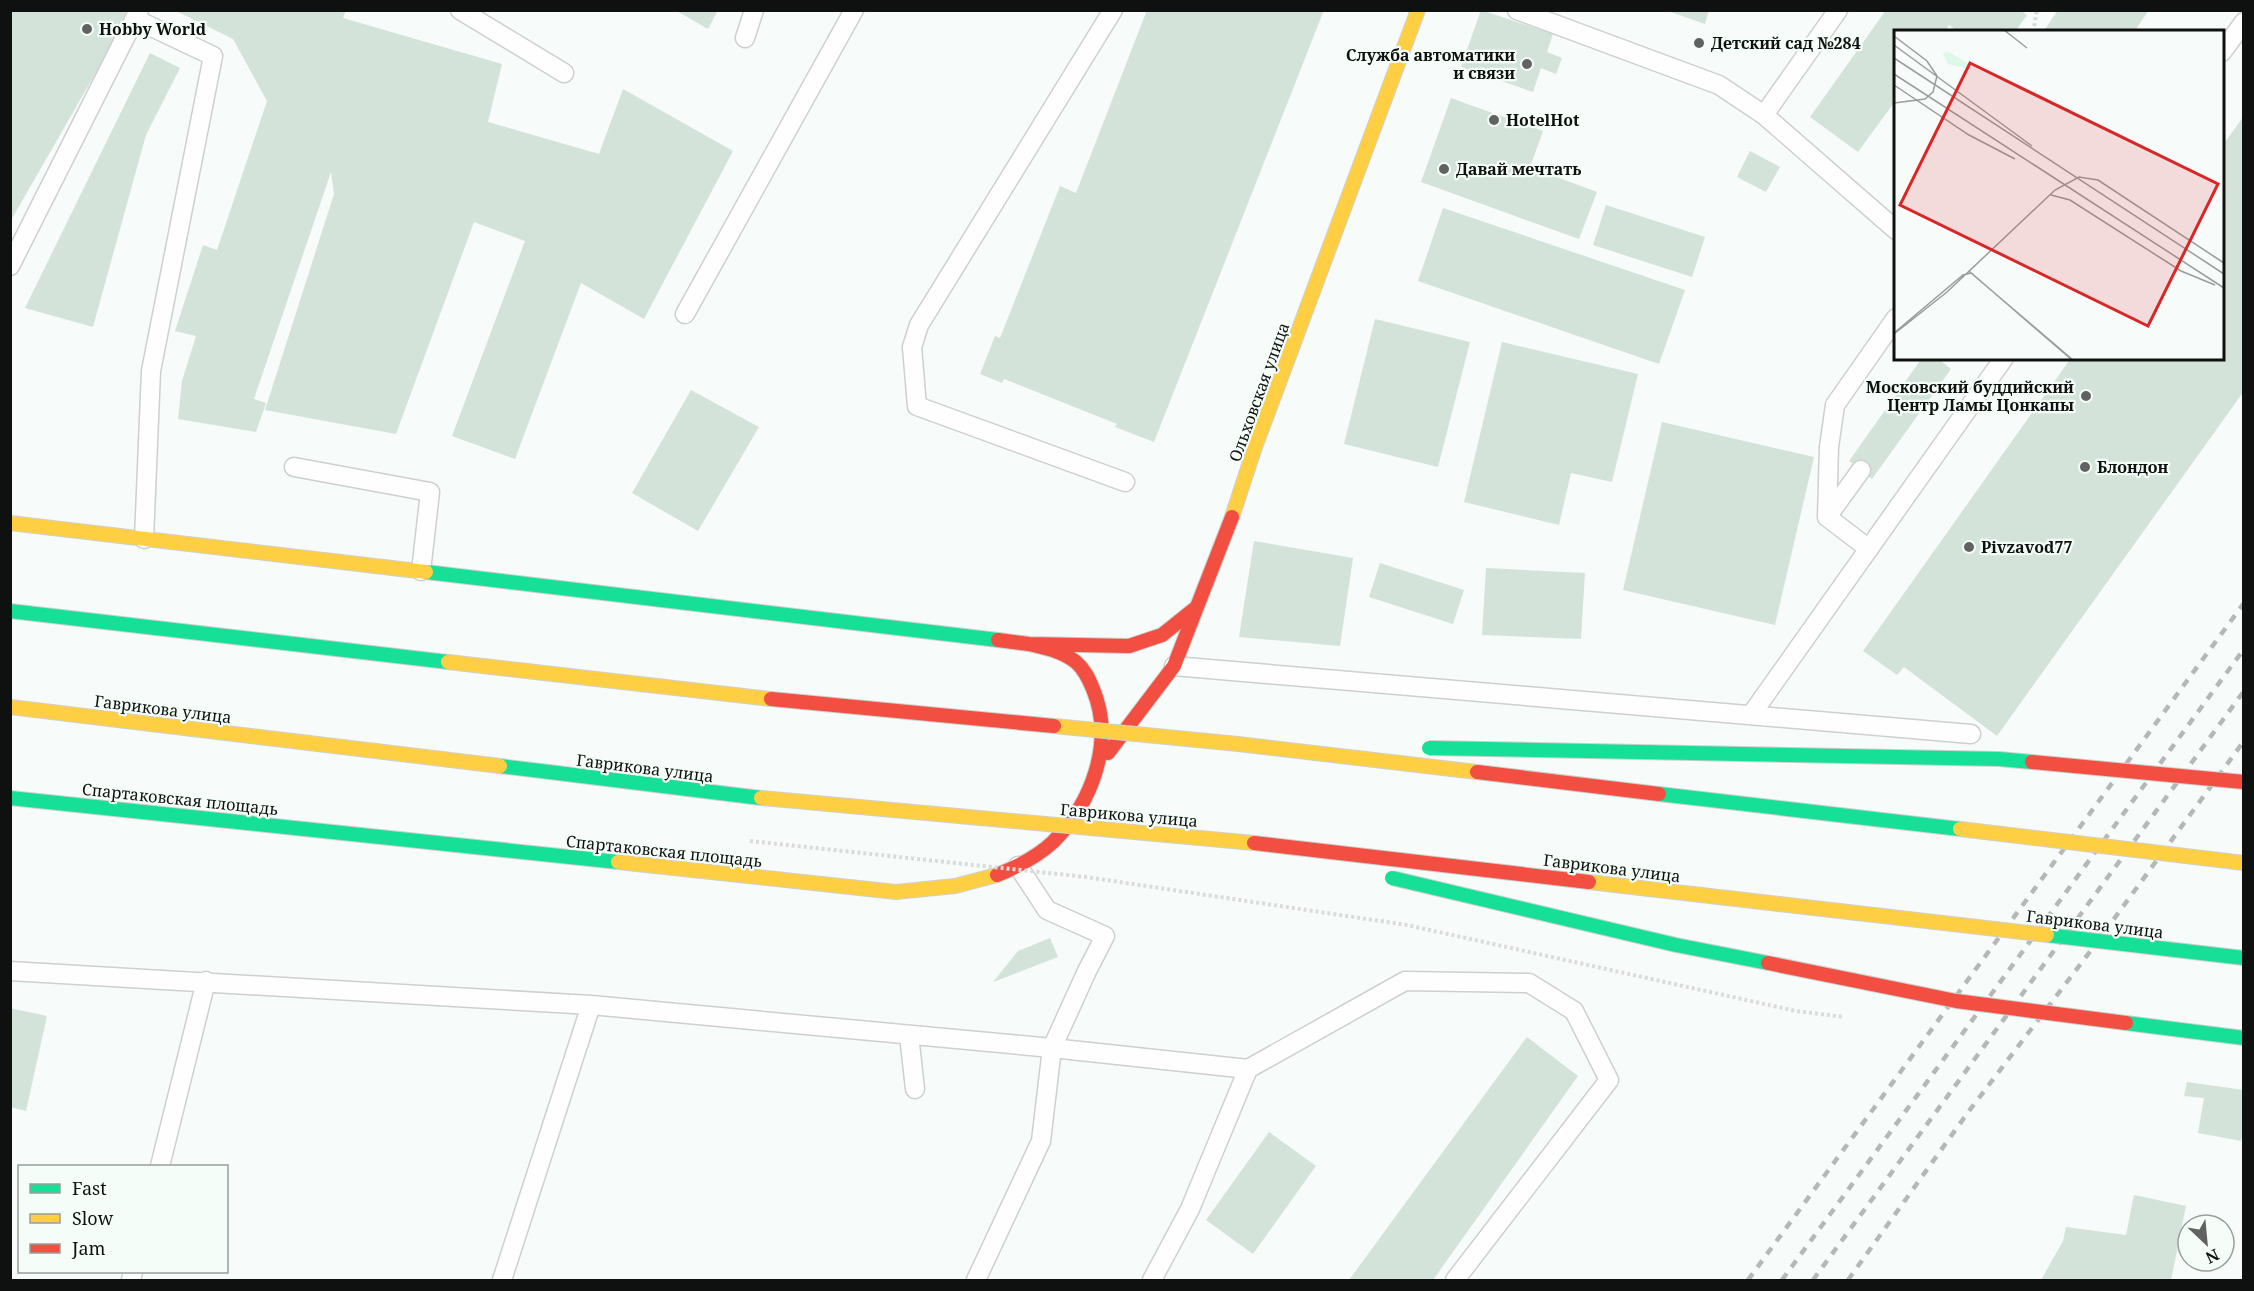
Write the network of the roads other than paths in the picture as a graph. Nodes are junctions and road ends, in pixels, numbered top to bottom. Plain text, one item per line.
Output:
1 (460, 10) edge
2 (754, 10) edge
3 (854, 10) edge
4 (1113, 10) edge
5 (1418, 10) edge
6 (1517, 10) edge
7 (1838, 10) edge
8 (137, 15) edge
9 (2244, 22) edge
10 (745, 38) dead end
11 (2224, 51) edge
12 (564, 73) dead end
13 (1764, 115) junction
14 (1894, 227) edge
15 (10, 266) edge
16 (685, 315) dead end
17 (1894, 321) edge
18 (2003, 360) edge
19 (294, 467) dead end
20 (1861, 470) dead end
21 (1125, 482) dead end
22 (1827, 518) junction
23 (10, 523) edge
24 (144, 539) junction
25 (1869, 549) junction
26 (421, 571) junction
27 (1197, 607) junction
28 (10, 611) edge
29 (1029, 644) junction
30 (1174, 666) junction
31 (10, 707) edge
32 (1751, 715) junction
33 (1971, 734) dead end
34 (1238, 744) junction
35 (1381, 747) dead end
36 (1417, 747) dead end
37 (1098, 766) junction
38 (2244, 782) edge
39 (10, 798) edge
40 (1242, 842) junction
41 (2244, 863) edge
42 (1018, 866) junction
43 (1356, 869) dead end
44 (1379, 875) dead end
45 (2244, 958) edge
46 (10, 971) edge
47 (206, 981) junction
48 (591, 1005) junction
49 (909, 1035) junction
50 (2244, 1038) edge
51 (1052, 1048) junction
52 (1248, 1069) junction
53 (915, 1089) dead end
54 (160, 1165) edge
55 (502, 1281) edge
56 (976, 1281) edge
57 (1152, 1281) edge
58 (1455, 1281) edge

1 - 12 lane
2 - 10 lane
3 - 16 lane
4 - 21 lane
5 - 27 main road, Ольховская улица
6 - 13 lane
7 - 13 lane
8 - 15 lane
8 - 24 lane
9 - 11 lane
13 - 14 lane
17 - 22 lane
18 - 25 lane
19 - 26 lane
20 - 22 lane
22 - 25 lane
23 - 24 main road, Спартаковская площадь
24 - 26 main road, Спартаковская площадь
25 - 32 lane
26 - 29 main road, Спартаковская площадь
27 - 29 main road, Спартаковская площадь
27 - 30 main road, Ольховская улица
28 - 34 main road, bridge
29 - 37 main road, Спартаковская площадь
30 - 32 lane
30 - 37 main road, Ольховская улица
31 - 40 main road, Гаврикова улица, bridge
32 - 33 lane
34 - 35 main road, bridge
34 - 41 main road, bridge
36 - 38 main road, bridge
37 - 42 main road, Спартаковская площадь
39 - 42 main road, Спартаковская площадь
40 - 43 main road, bridge
40 - 45 main road, Гаврикова улица, bridge
42 - 51 lane
44 - 50 main road, bridge
46 - 47 lane
47 - 48 lane
47 - 54 lane
48 - 49 lane
48 - 55 lane
49 - 51 lane
49 - 53 lane
51 - 52 lane
51 - 56 lane
52 - 57 lane
52 - 58 lane

